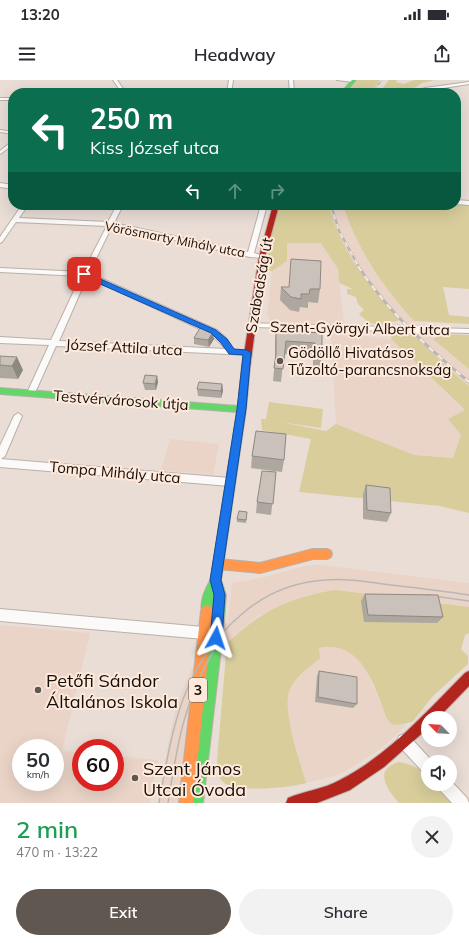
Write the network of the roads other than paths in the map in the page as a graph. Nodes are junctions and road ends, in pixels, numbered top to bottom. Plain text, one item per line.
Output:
1 (339, 80) edge
2 (354, 81) edge
3 (469, 83) edge
4 (432, 88) edge
5 (8, 147) edge
6 (0, 153) edge
7 (22, 210) edge
8 (117, 210) edge
9 (263, 210) edge
10 (275, 210) edge
11 (15, 220) junction
12 (110, 224) junction
13 (0, 241) edge
14 (250, 255) junction
15 (262, 257) junction
16 (0, 270) edge
17 (84, 274) junction
18 (251, 325) junction
19 (469, 331) edge
20 (0, 340) edge
21 (54, 343) junction
22 (232, 352) junction
23 (247, 353) junction
24 (0, 391) edge
25 (31, 393) junction
26 (242, 409) junction
27 (18, 416) dead end
28 (0, 456) edge
29 (0, 463) edge
30 (230, 482) junction
31 (327, 554) dead end
32 (218, 564) junction
33 (216, 580) junction
34 (0, 615) edge
35 (204, 633) junction
36 (469, 677) edge
37 (404, 741) junction
38 (421, 760) edge
39 (451, 791) edge
40 (186, 803) edge
41 (196, 803) edge
42 (293, 803) edge
43 (462, 803) edge

1 - 2 street
3 - 4 street
5 - 6 street
7 - 11 street
8 - 12 street
9 - 14 street, Szabadság út
10 - 15 main road, Szabadság út / 3
11 - 12 street, Vörösmarty Mihály utca
11 - 13 street
12 - 14 street, Vörösmarty Mihály utca
12 - 17 street
14 - 15 street, Vörösmarty Mihály utca
15 - 18 main road, Szabadság út / 3
16 - 17 street
17 - 21 street
17 - 22 street
18 - 19 street, Szent-Györgyi Albert utca, bridge
18 - 23 main road, Szabadság út / 3
20 - 21 street, József Attila utca
21 - 22 street, József Attila utca
21 - 25 street
22 - 23 street, József Attila utca
23 - 26 main road, Szabadság út / 3
24 - 25 main road, Testvérvárosok útja
25 - 26 main road, Testvérvárosok útja
26 - 30 main road, Szabadság út / 3
27 - 28 street
29 - 30 street, Tompa Mihály utca
30 - 32 main road, Szabadság út / 3
31 - 32 main road
32 - 33 main road, Szabadság út / 3
33 - 35 main road, Szabadság út / 3
33 - 41 main road, Szabadság út / 3
34 - 35 street
35 - 40 main road, Szabadság út / 3
36 - 37 main road
37 - 38 street
37 - 42 main road
39 - 43 street

